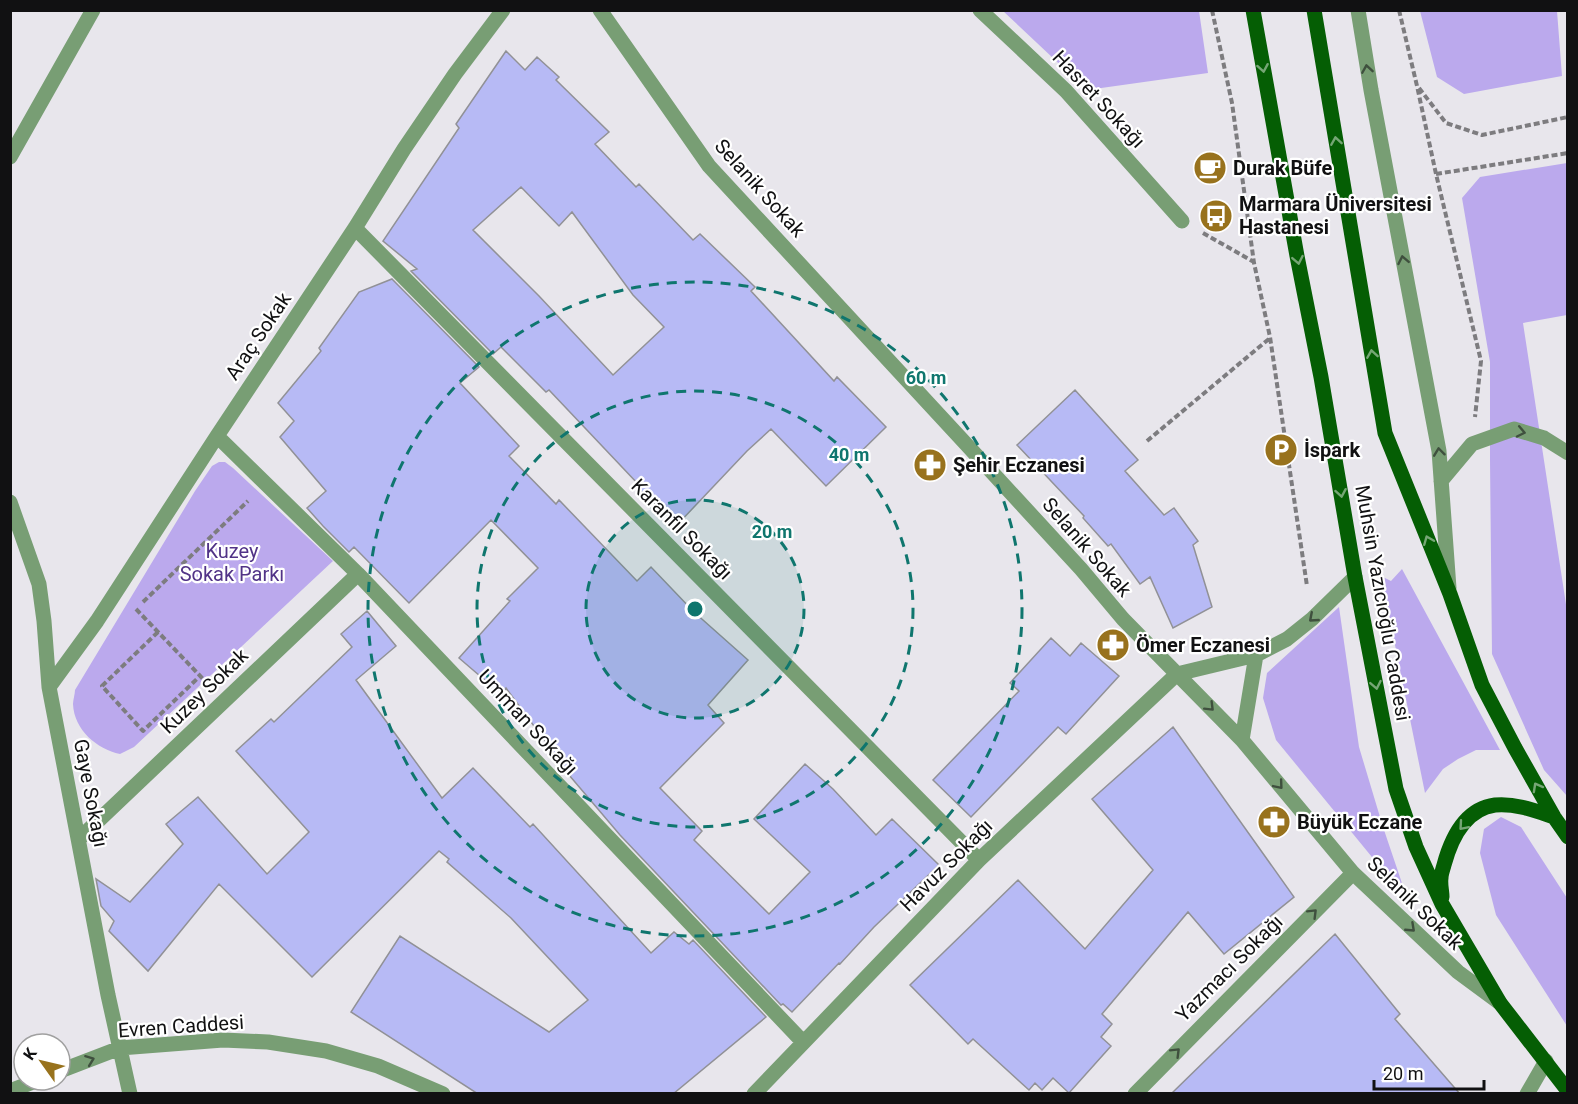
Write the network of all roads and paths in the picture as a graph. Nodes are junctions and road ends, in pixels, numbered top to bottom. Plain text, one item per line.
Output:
1 (93, 10) edge
2 (503, 10) edge
3 (600, 10) edge
4 (980, 10) edge
5 (1212, 10) edge
6 (1253, 10) edge
7 (1314, 10) edge
8 (1358, 10) edge
9 (1399, 10) edge
10 (1418, 86) junction
11 (1568, 117) edge
12 (1568, 153) edge
13 (10, 157) edge
14 (1436, 174) junction
15 (1182, 221) joint
16 (355, 228) junction
17 (1254, 263) junction
18 (1270, 337) junction
19 (217, 436) junction
20 (1147, 441) dead end
21 (1472, 444) junction
22 (1568, 453) edge
23 (1441, 481) junction
24 (252, 498) dead end
25 (10, 502) edge
26 (358, 573) junction
27 (1355, 578) junction
28 (1450, 594) junction
29 (1312, 619) junction
30 (158, 632) junction
31 (1256, 656) junction
32 (1177, 675) junction
33 (200, 676) junction
34 (205, 681) dead end
35 (49, 687) junction
36 (1242, 740) junction
37 (1554, 817) junction
38 (1568, 837) edge
39 (79, 839) junction
40 (979, 860) junction
41 (1353, 873) junction
42 (1442, 904) junction
43 (1500, 1003) junction
44 (803, 1042) junction
45 (120, 1048) junction
46 (1546, 1061) junction
47 (72, 1066) edge
48 (1568, 1091) edge
49 (130, 1094) edge
50 (443, 1094) edge
51 (754, 1094) edge
52 (1135, 1094) edge
53 (1527, 1094) edge

1 - 13 street
2 - 16 street, Araç Sokak
3 - 32 street, Selanik Sokak
4 - 15 street, Hasret Sokağı
5 - 17 path
6 -> 27 main road, Muhsin Yazıcıoğlu Caddesi
28 -> 7 main road, Muhsin Yazıcıoğlu Caddesi
23 -> 8 street
9 - 10 path
10 - 11 path
10 - 14 path
12 - 14 path
14 - 21 path
15 - 17 path
16 - 19 street, Araç Sokak
16 - 40 street, Karanfil Sokağı
17 - 18 path
18 - 20 path
18 - 29 path
19 - 26 street, Umman Sokağı
19 - 35 street, Araç Sokak
21 -> 22 street
21 - 23 street
23 - 28 street
24 - 30 path
25 - 35 street, Gaye Sokağı
26 - 39 street, Kuzey Sokak
26 - 44 street, Umman Sokağı
27 - 29 street
27 -> 42 main road, Muhsin Yazıcıoğlu Caddesi
37 -> 28 main road, Muhsin Yazıcıoğlu Caddesi
29 - 31 street
30 - 33 path
30 - 33 path
31 - 32 street
31 - 36 street
32 -> 36 street, Selanik Sokak
32 - 40 street, Havuz Sokağı
33 - 34 path
35 - 39 street, Gaye Sokağı
36 -> 41 street, Selanik Sokak
37 - 38 main road, Muhsin Yazıcıoğlu Caddesi
37 -> 42 main road
39 - 45 street, Gaye Sokağı
40 - 44 street, Havuz Sokağı
41 -> 43 street, Selanik Sokak
52 -> 41 street, Yazmacı Sokağı
42 - 43 main road, Muhsin Yazıcıoğlu Caddesi
43 - 46 main road, Muhsin Yazıcıoğlu Caddesi
44 - 51 street, Havuz Sokağı
47 -> 45 street, Evren Caddesi
45 - 49 street, Gaye Sokağı
45 - 50 street, Evren Caddesi
46 - 48 main road, Muhsin Yazıcıoğlu Caddesi
46 - 53 street

